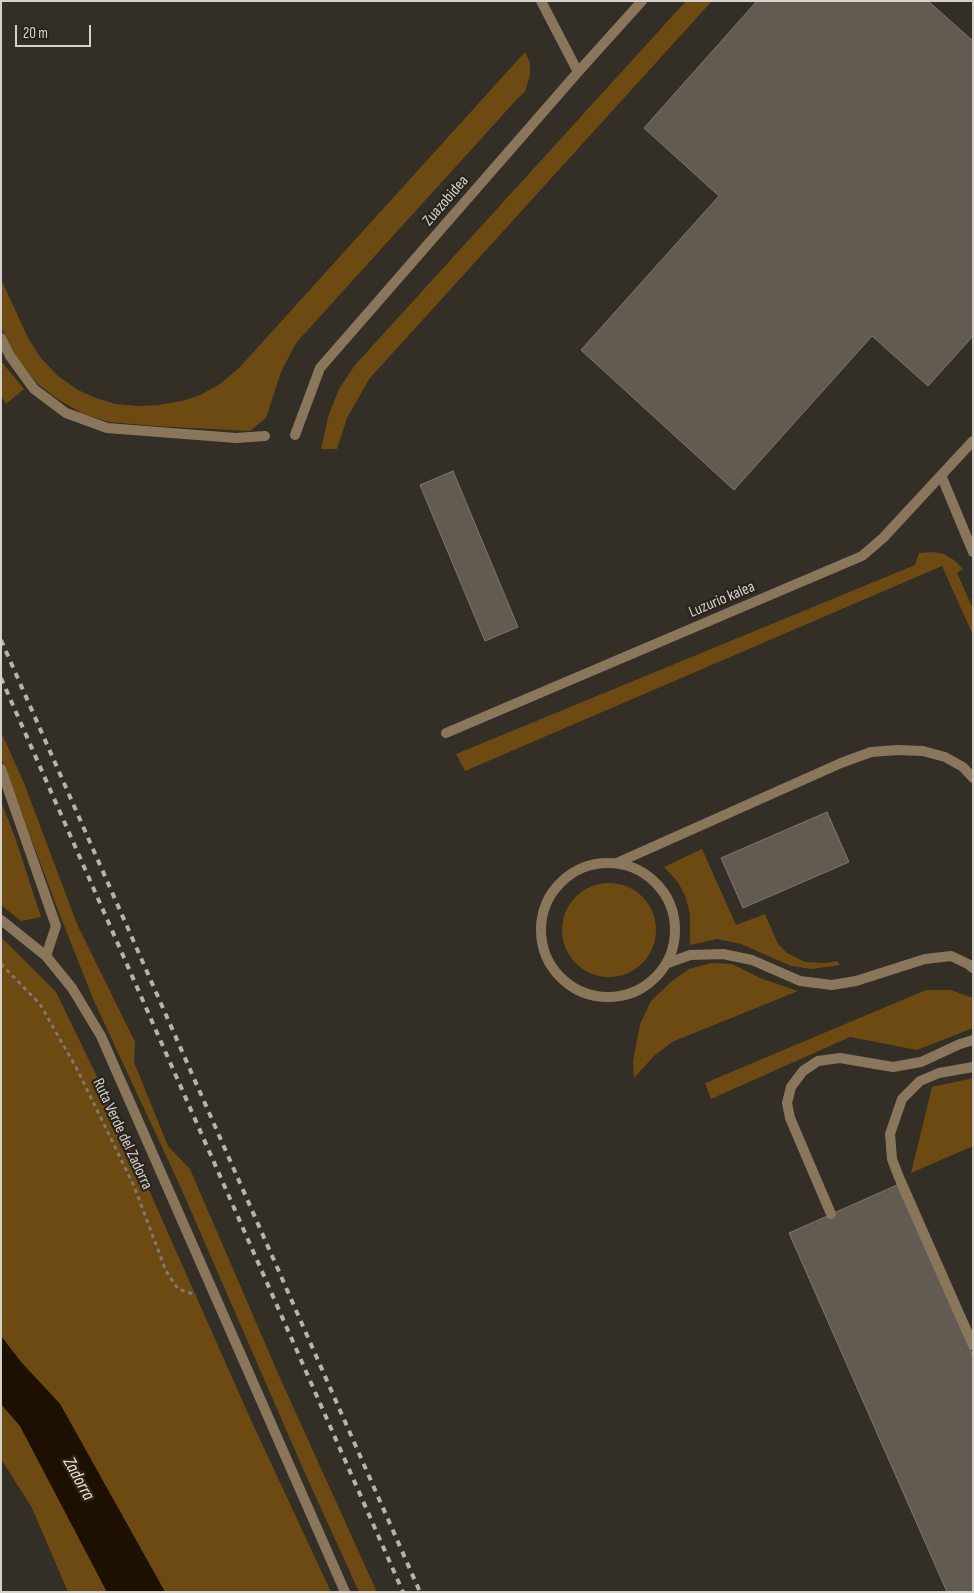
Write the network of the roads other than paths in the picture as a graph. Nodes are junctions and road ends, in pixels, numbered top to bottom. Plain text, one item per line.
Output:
1 (541, 1) edge
2 (642, 1) edge
3 (578, 72) junction
4 (1, 338) edge
5 (295, 435) dead end
6 (265, 436) dead end
7 (973, 441) edge
8 (941, 476) junction
9 (973, 552) edge
10 (446, 733) dead end
11 (1, 770) edge
12 (973, 778) edge
13 (619, 862) junction
14 (1, 920) edge
15 (46, 956) junction
16 (668, 963) junction
17 (973, 968) edge
18 (973, 1040) edge
19 (973, 1067) edge
20 (831, 1214) dead end
21 (973, 1346) edge
22 (345, 1592) edge

1 - 3 street
2 - 3 street, Zuazobidea
3 - 5 street, Zuazobidea
4 - 6 street
7 - 8 street, Luzurio kalea
8 - 9 street
8 - 10 street, Luzurio kalea
11 - 15 street
12 - 13 street
13 - 16 street
13 - 16 street
14 - 15 street
15 - 22 street
16 - 17 street
18 - 20 street
19 - 21 street

